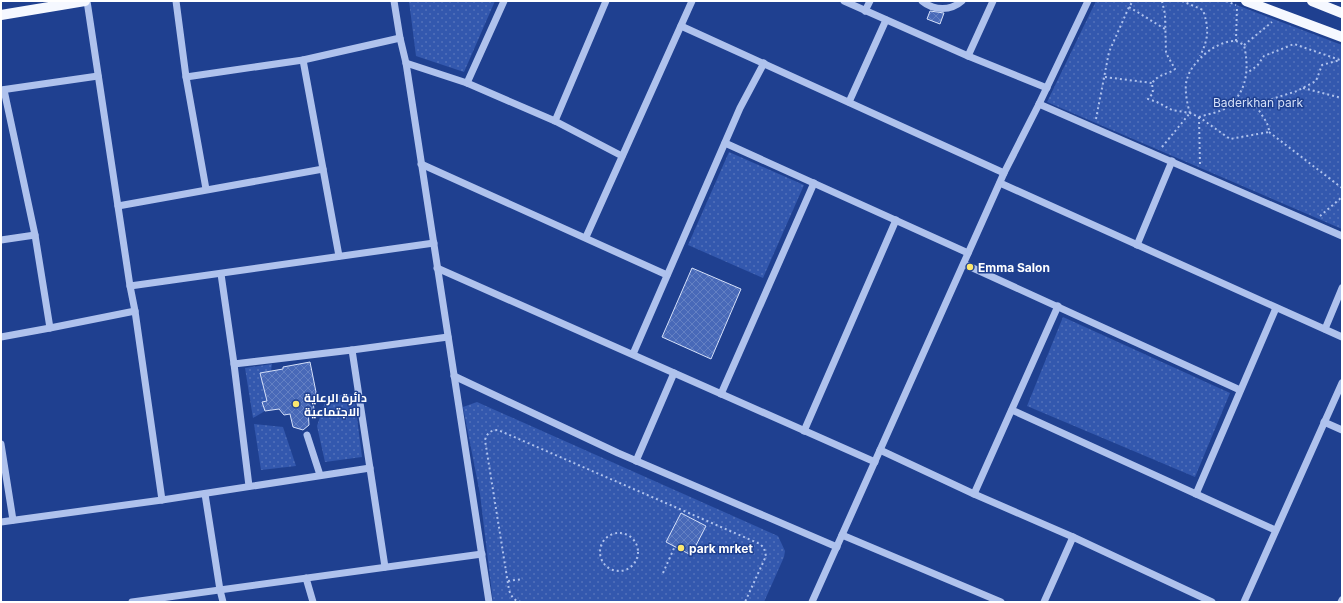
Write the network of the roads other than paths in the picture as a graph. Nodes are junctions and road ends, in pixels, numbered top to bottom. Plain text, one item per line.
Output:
1 (86, 1) edge
2 (176, 1) edge
3 (394, 1) edge
4 (504, 1) edge
5 (606, 1) edge
6 (692, 1) edge
7 (844, 1) edge
8 (870, 1) edge
9 (922, 1) edge
10 (962, 1) edge
11 (993, 1) edge
12 (1088, 1) edge
13 (1314, 1) edge
14 (1241, 3) edge
15 (865, 11) junction
16 (1342, 13) edge
17 (1, 15) edge
18 (886, 20) junction
19 (681, 26) junction
20 (1342, 37) edge
21 (400, 38) junction
22 (968, 56) junction
23 (303, 60) junction
24 (406, 63) junction
25 (764, 63) junction
26 (98, 76) junction
27 (186, 77) junction
28 (468, 83) junction
29 (1047, 88) junction
30 (2, 90) edge
31 (849, 102) junction
32 (1039, 104) junction
33 (555, 120) junction
34 (725, 143) junction
35 (622, 156) junction
36 (1172, 161) junction
37 (421, 164) junction
38 (323, 168) junction
39 (1004, 173) junction
40 (814, 183) junction
41 (1000, 183) junction
42 (206, 189) junction
43 (118, 206) junction
44 (896, 220) junction
45 (35, 235) junction
46 (1342, 236) edge
47 (586, 237) junction
48 (1, 240) edge
49 (434, 243) junction
50 (1136, 245) junction
51 (968, 253) junction
52 (339, 256) junction
53 (964, 264) junction
54 (437, 268) junction
55 (221, 274) junction
56 (667, 275) junction
57 (130, 286) junction
58 (1342, 288) edge
59 (1058, 306) junction
60 (1276, 308) junction
61 (135, 311) junction
62 (50, 328) junction
63 (1325, 329) junction
64 (1, 337) edge
65 (448, 337) junction
66 (1342, 338) edge
67 (352, 350) junction
68 (633, 354) junction
69 (234, 364) junction
70 (674, 373) junction
71 (454, 376) junction
72 (1342, 383) edge
73 (1240, 390) junction
74 (721, 394) junction
75 (1012, 410) junction
76 (1324, 422) junction
77 (804, 430) junction
78 (1342, 430) edge
79 (307, 436) dead end
80 (1, 444) edge
81 (880, 450) junction
82 (636, 461) junction
83 (875, 462) junction
84 (370, 468) junction
85 (320, 476) junction
86 (249, 486) junction
87 (205, 494) junction
88 (974, 494) junction
89 (1196, 494) junction
90 (162, 500) junction
91 (13, 520) junction
92 (1, 522) edge
93 (1275, 530) junction
94 (842, 535) junction
95 (1073, 537) junction
96 (836, 548) junction
97 (482, 554) junction
98 (385, 567) junction
99 (306, 578) junction
100 (220, 590) junction
101 (132, 602) edge
102 (223, 602) edge
103 (313, 602) edge
104 (489, 602) edge
105 (812, 602) edge
106 (1001, 602) edge
107 (1044, 602) edge
108 (1212, 602) edge
109 (1244, 602) edge

1 - 17 main road
1 - 26 street
2 - 27 street
3 - 21 street
4 - 28 street
5 - 33 street
6 - 19 street
7 - 15 street
8 - 15 street
9 - 10 street
11 - 22 street
12 - 29 street
13 - 16 main road
14 - 20 main road
15 - 18 street
18 - 22 street
18 - 31 street
19 - 25 street
19 - 35 street
21 - 23 street
21 - 24 street
22 - 29 street
23 - 27 street
23 - 38 street
24 - 28 street
24 - 37 street
25 - 31 street
25 - 34 street
26 - 30 street
26 - 43 street
27 - 42 street
28 - 33 street
29 - 32 street
30 - 45 street
31 - 39 street
32 - 36 street
32 - 39 street
33 - 35 street
34 - 40 street
34 - 56 street
35 - 47 street
36 - 46 street
36 - 50 street
37 - 47 street
37 - 49 street
38 - 42 street
38 - 52 street
39 - 41 street
40 - 44 street
40 - 74 street
41 - 50 street
41 - 51 street
42 - 43 street
43 - 57 street
44 - 51 street
44 - 77 street
45 - 48 street
45 - 62 street
47 - 56 street
49 - 52 street
49 - 54 street
50 - 60 street
51 - 53 street
52 - 55 street
53 - 59 street
53 - 81 street
54 - 65 street
54 - 68 street
55 - 57 street
55 - 69 street
56 - 68 street
57 - 61 street
58 - 63 street
59 - 73 street
59 - 75 street
60 - 63 street
60 - 73 street
61 - 62 street
61 - 90 street
62 - 64 street
63 - 66 street
65 - 67 street
65 - 71 street
67 - 69 street
67 - 84 street
68 - 70 street
69 - 86 street
70 - 74 street
70 - 82 street
71 - 82 street
71 - 97 street
72 - 76 street
73 - 89 street
74 - 77 street
75 - 88 street
75 - 89 street
76 - 78 street
76 - 93 street
77 - 83 street
79 - 85 street
80 - 91 street
81 - 83 street
81 - 88 street
82 - 96 street
83 - 94 street
84 - 85 street
84 - 98 street
85 - 86 street
86 - 87 street
87 - 90 street
87 - 100 street
88 - 95 street
89 - 93 street
90 - 91 street
91 - 92 street
93 - 109 street
94 - 96 street
94 - 106 street
95 - 107 street
95 - 108 street
96 - 105 street
97 - 98 street
97 - 104 street
98 - 99 street
99 - 100 street
99 - 103 street
100 - 101 street
100 - 102 street

